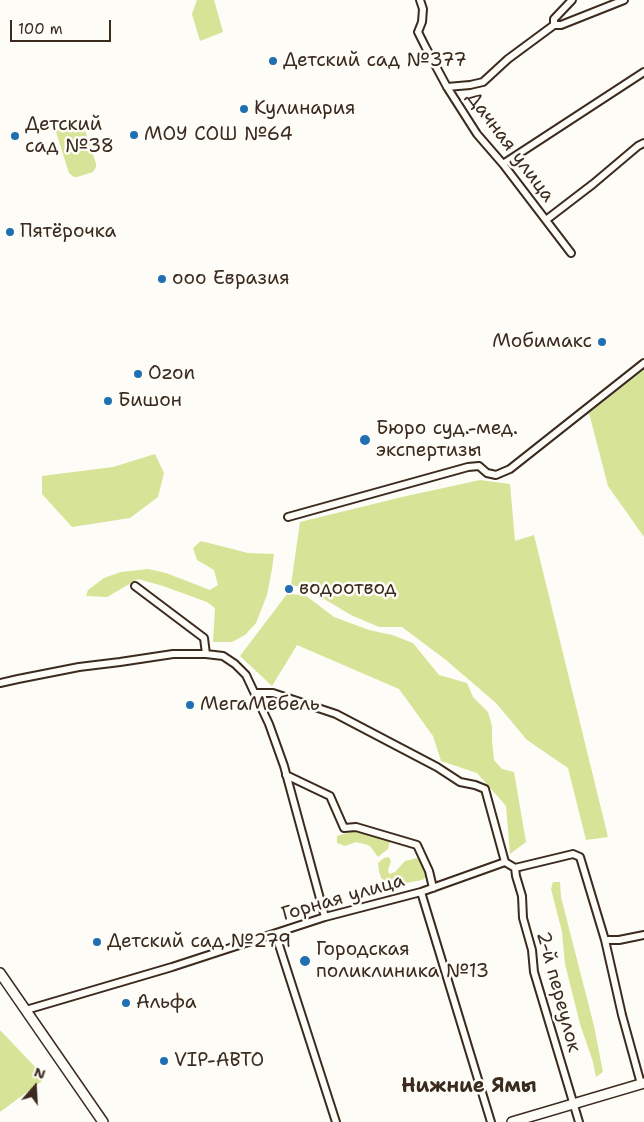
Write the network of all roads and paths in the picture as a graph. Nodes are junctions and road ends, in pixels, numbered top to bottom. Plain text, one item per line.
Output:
1 (420, 0) edge
2 (572, 0) edge
3 (624, 0) edge
4 (554, 25) junction
5 (644, 72) edge
6 (447, 87) junction
7 (644, 143) edge
8 (504, 164) junction
9 (546, 220) junction
10 (571, 253) dead end
11 (644, 363) edge
12 (288, 517) dead end
13 (135, 586) dead end
14 (206, 654) junction
15 (0, 683) edge
16 (255, 693) junction
17 (286, 775) junction
18 (506, 862) junction
19 (515, 868) junction
20 (433, 888) junction
21 (421, 892) junction
22 (325, 917) junction
23 (276, 933) junction
24 (644, 935) edge
25 (604, 940) junction
26 (0, 973) edge
27 (26, 1010) junction
28 (643, 1083) edge
29 (574, 1104) junction
30 (103, 1122) edge
31 (336, 1122) edge
32 (491, 1122) edge
33 (512, 1122) edge
34 (579, 1122) edge

1 - 6 street, Дачная улица
2 - 4 street
3 - 4 street
4 - 6 street
5 - 8 street
6 - 8 street, Дачная улица
7 - 9 street
8 - 9 street, Дачная улица
9 - 10 street, Дачная улица
11 - 12 street
13 - 14 street
14 - 15 street
14 - 16 street
16 - 17 street
16 - 18 street
17 - 20 street
17 - 22 street
18 - 19 street
18 - 20 street, Горная улица
19 - 25 street
19 - 29 street, 2-й переулок
20 - 21 street, Горная улица
21 - 22 street, Горная улица
21 - 32 street
22 - 23 street, Горная улица
23 - 27 street, Горная улица
23 - 31 street
24 - 25 street
25 - 28 street
26 - 27 main road
27 - 30 main road
28 - 29 main road
29 - 33 main road
29 - 34 street, 2-й переулок

